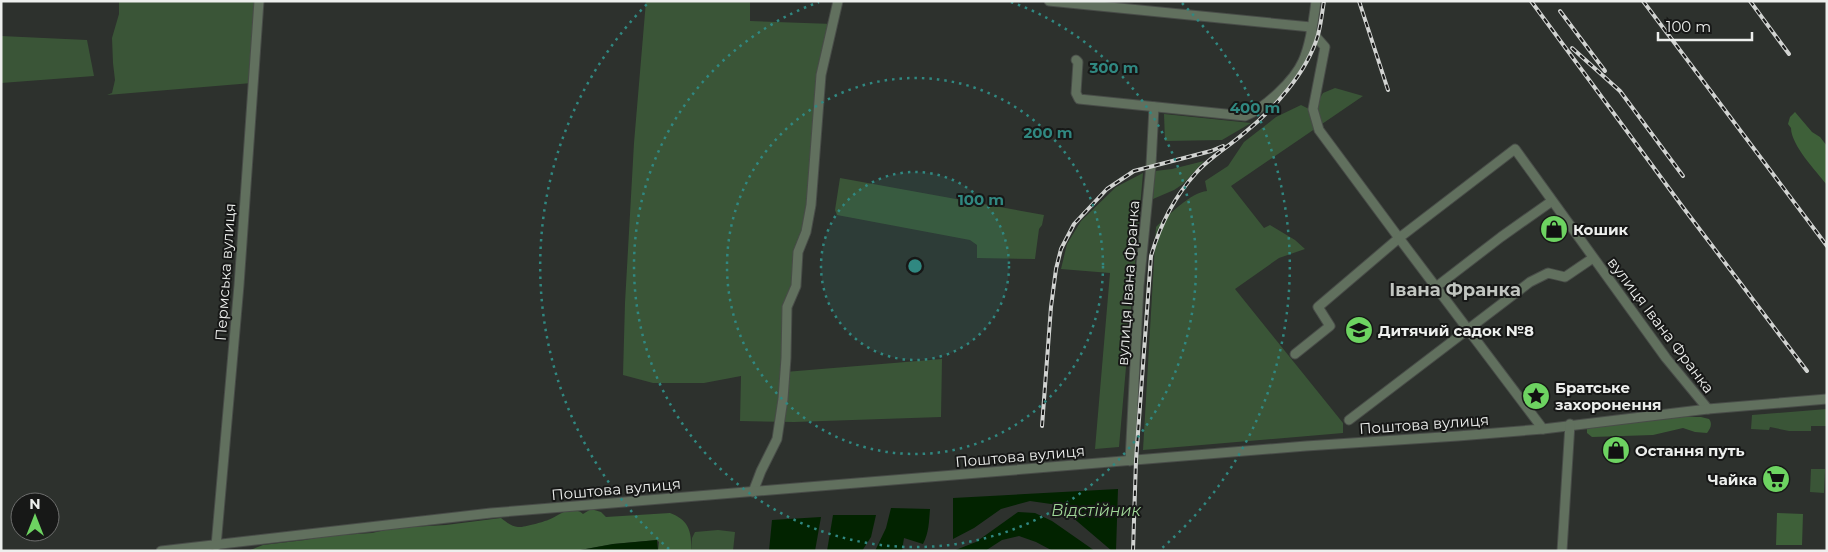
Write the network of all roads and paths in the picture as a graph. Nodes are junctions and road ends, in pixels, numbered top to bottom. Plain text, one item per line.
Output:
1 (259, 1) edge
2 (838, 1) edge
3 (1049, 1) edge
4 (1316, 1) edge
5 (1311, 29) junction
6 (1076, 60) dead end
7 (1154, 107) junction
8 (1552, 201) junction
9 (1399, 238) junction
10 (1593, 258) junction
11 (1436, 287) junction
12 (1468, 330) junction
13 (1295, 354) dead end
14 (1827, 399) edge
15 (1708, 409) junction
16 (1349, 420) dead end
17 (1570, 424) junction
18 (1543, 429) junction
19 (1130, 461) junction
20 (753, 492) junction
21 (216, 546) junction
22 (161, 551) edge
23 (1562, 551) edge

1 - 21 street, Пермська вулиця
2 - 20 street
3 - 5 street
4 - 5 street
5 - 7 street
5 - 9 street
6 - 7 street
7 - 19 street, вулиця Івана Франка
8 - 9 street, вулиця Івана Франка
8 - 10 street, вулиця Івана Франка
8 - 11 street
9 - 11 street
9 - 13 street, вулиця Івана Франка
10 - 12 street, вулиця Івана Франка
10 - 15 street, вулиця Івана Франка
11 - 12 street
12 - 16 street, вулиця Івана Франка
12 - 18 street
14 - 15 street, Поштова вулиця
15 - 17 street, Поштова вулиця
17 - 18 street, Поштова вулиця
17 - 23 street
18 - 19 street, Поштова вулиця
19 - 20 street, Поштова вулиця
20 - 21 street, Поштова вулиця
21 - 22 street, Поштова вулиця

